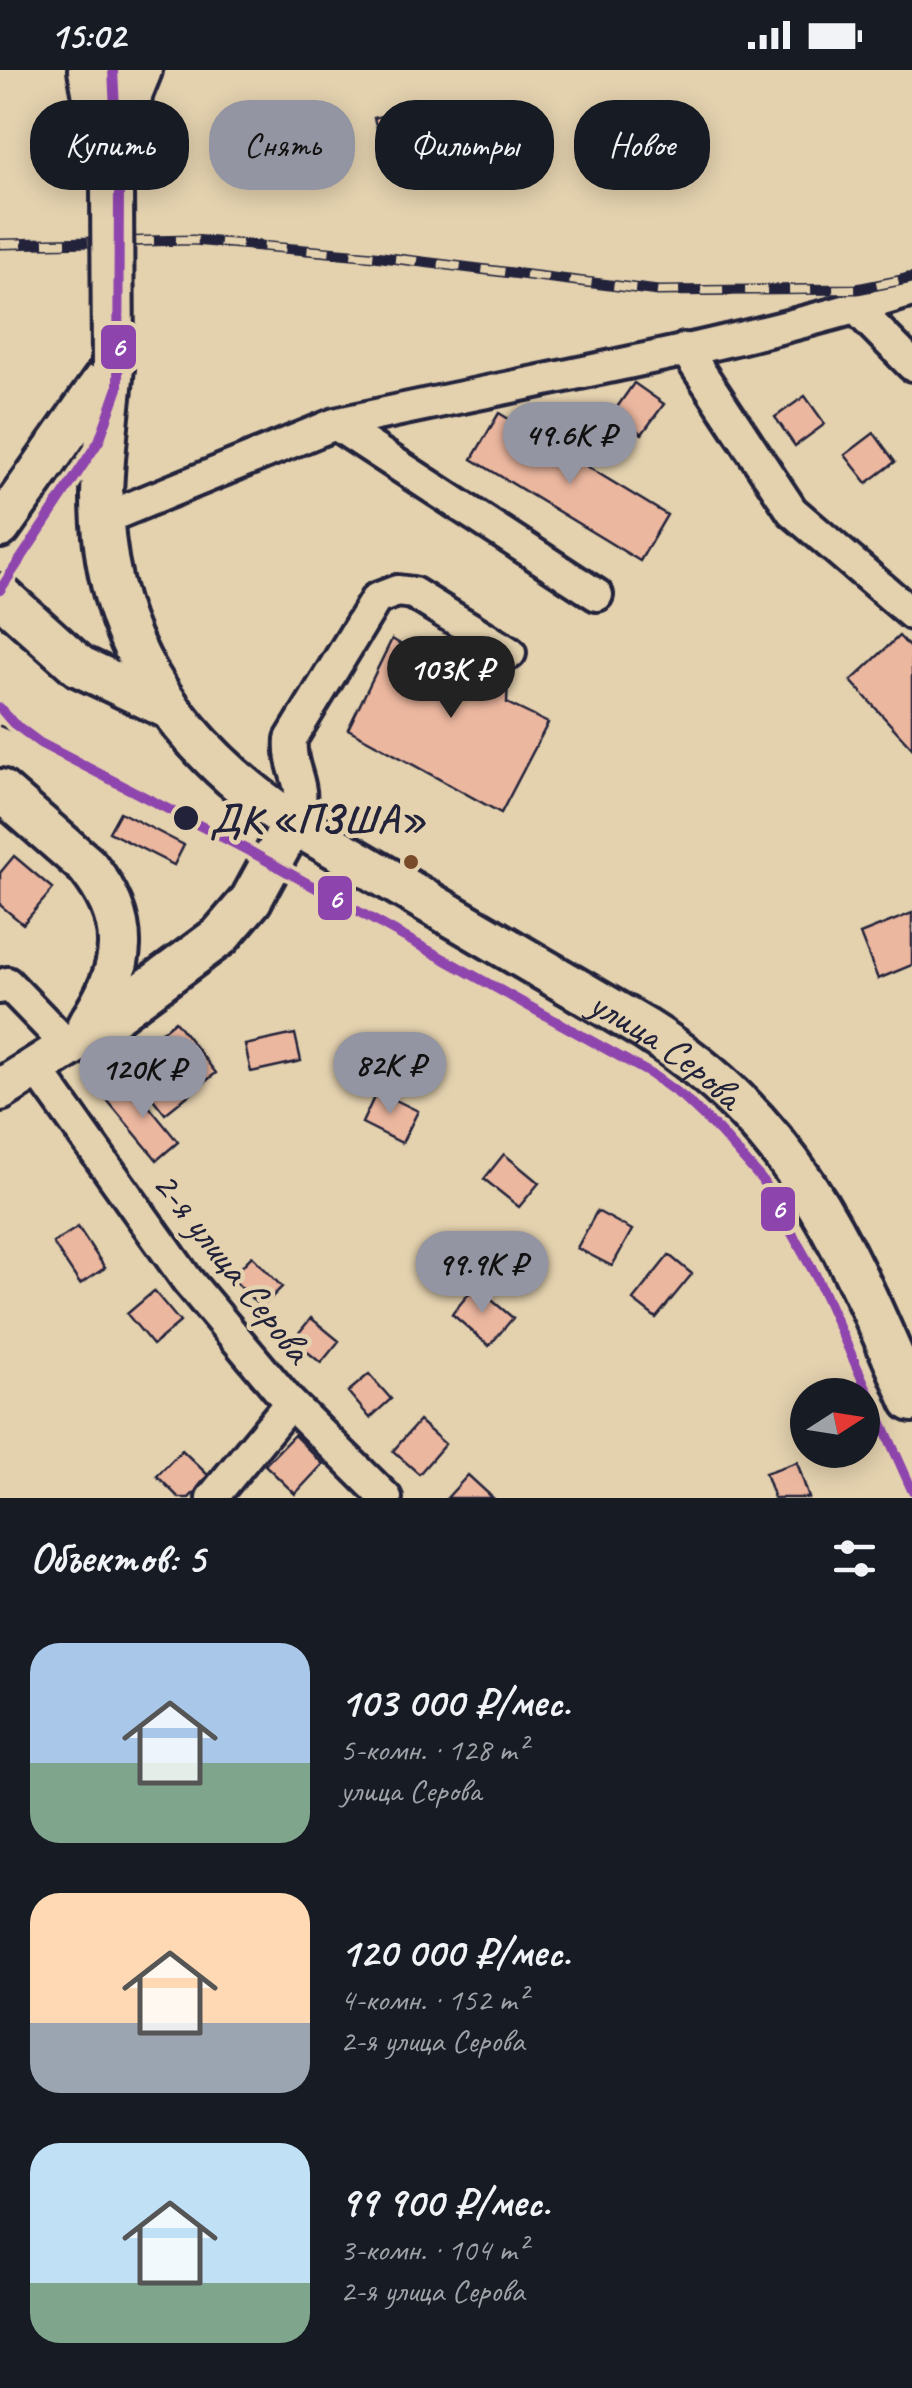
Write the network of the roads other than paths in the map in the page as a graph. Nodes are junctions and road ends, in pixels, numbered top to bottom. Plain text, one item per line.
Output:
1 (90, 70) edge
2 (141, 70) edge
3 (96, 100) edge
4 (130, 100) edge
5 (112, 190) edge
6 (912, 291) edge
7 (857, 308) junction
8 (685, 349) junction
9 (912, 366) edge
10 (113, 367) junction
11 (335, 424) junction
12 (103, 519) junction
13 (0, 528) edge
14 (0, 594) edge
15 (598, 594) dead end
16 (912, 614) edge
17 (510, 653) dead end
18 (172, 709) junction
19 (0, 790) edge
20 (292, 823) junction
21 (0, 988) edge
22 (61, 1052) junction
23 (0, 1090) edge
24 (912, 1401) edge
25 (290, 1403) junction
26 (212, 1498) edge
27 (386, 1498) edge

1 - 3 main road
2 - 4 main road
5 - 10 main road, улица Серова, bridge
6 - 7 street
7 - 8 street
7 - 9 street
8 - 11 street
8 - 16 street
10 - 12 main road, улица Серова
10 - 13 main road
11 - 12 street
11 - 15 street
12 - 18 main road, улица Серова
14 - 18 main road
17 - 20 street
18 - 20 main road, улица Серова
19 - 22 main road
20 - 22 main road
20 - 24 main road, улица Серова
21 - 22 street, 2-я улица Серова
22 - 23 main road
22 - 25 street, 2-я улица Серова
25 - 26 street
25 - 27 street, 2-я улица Серова

